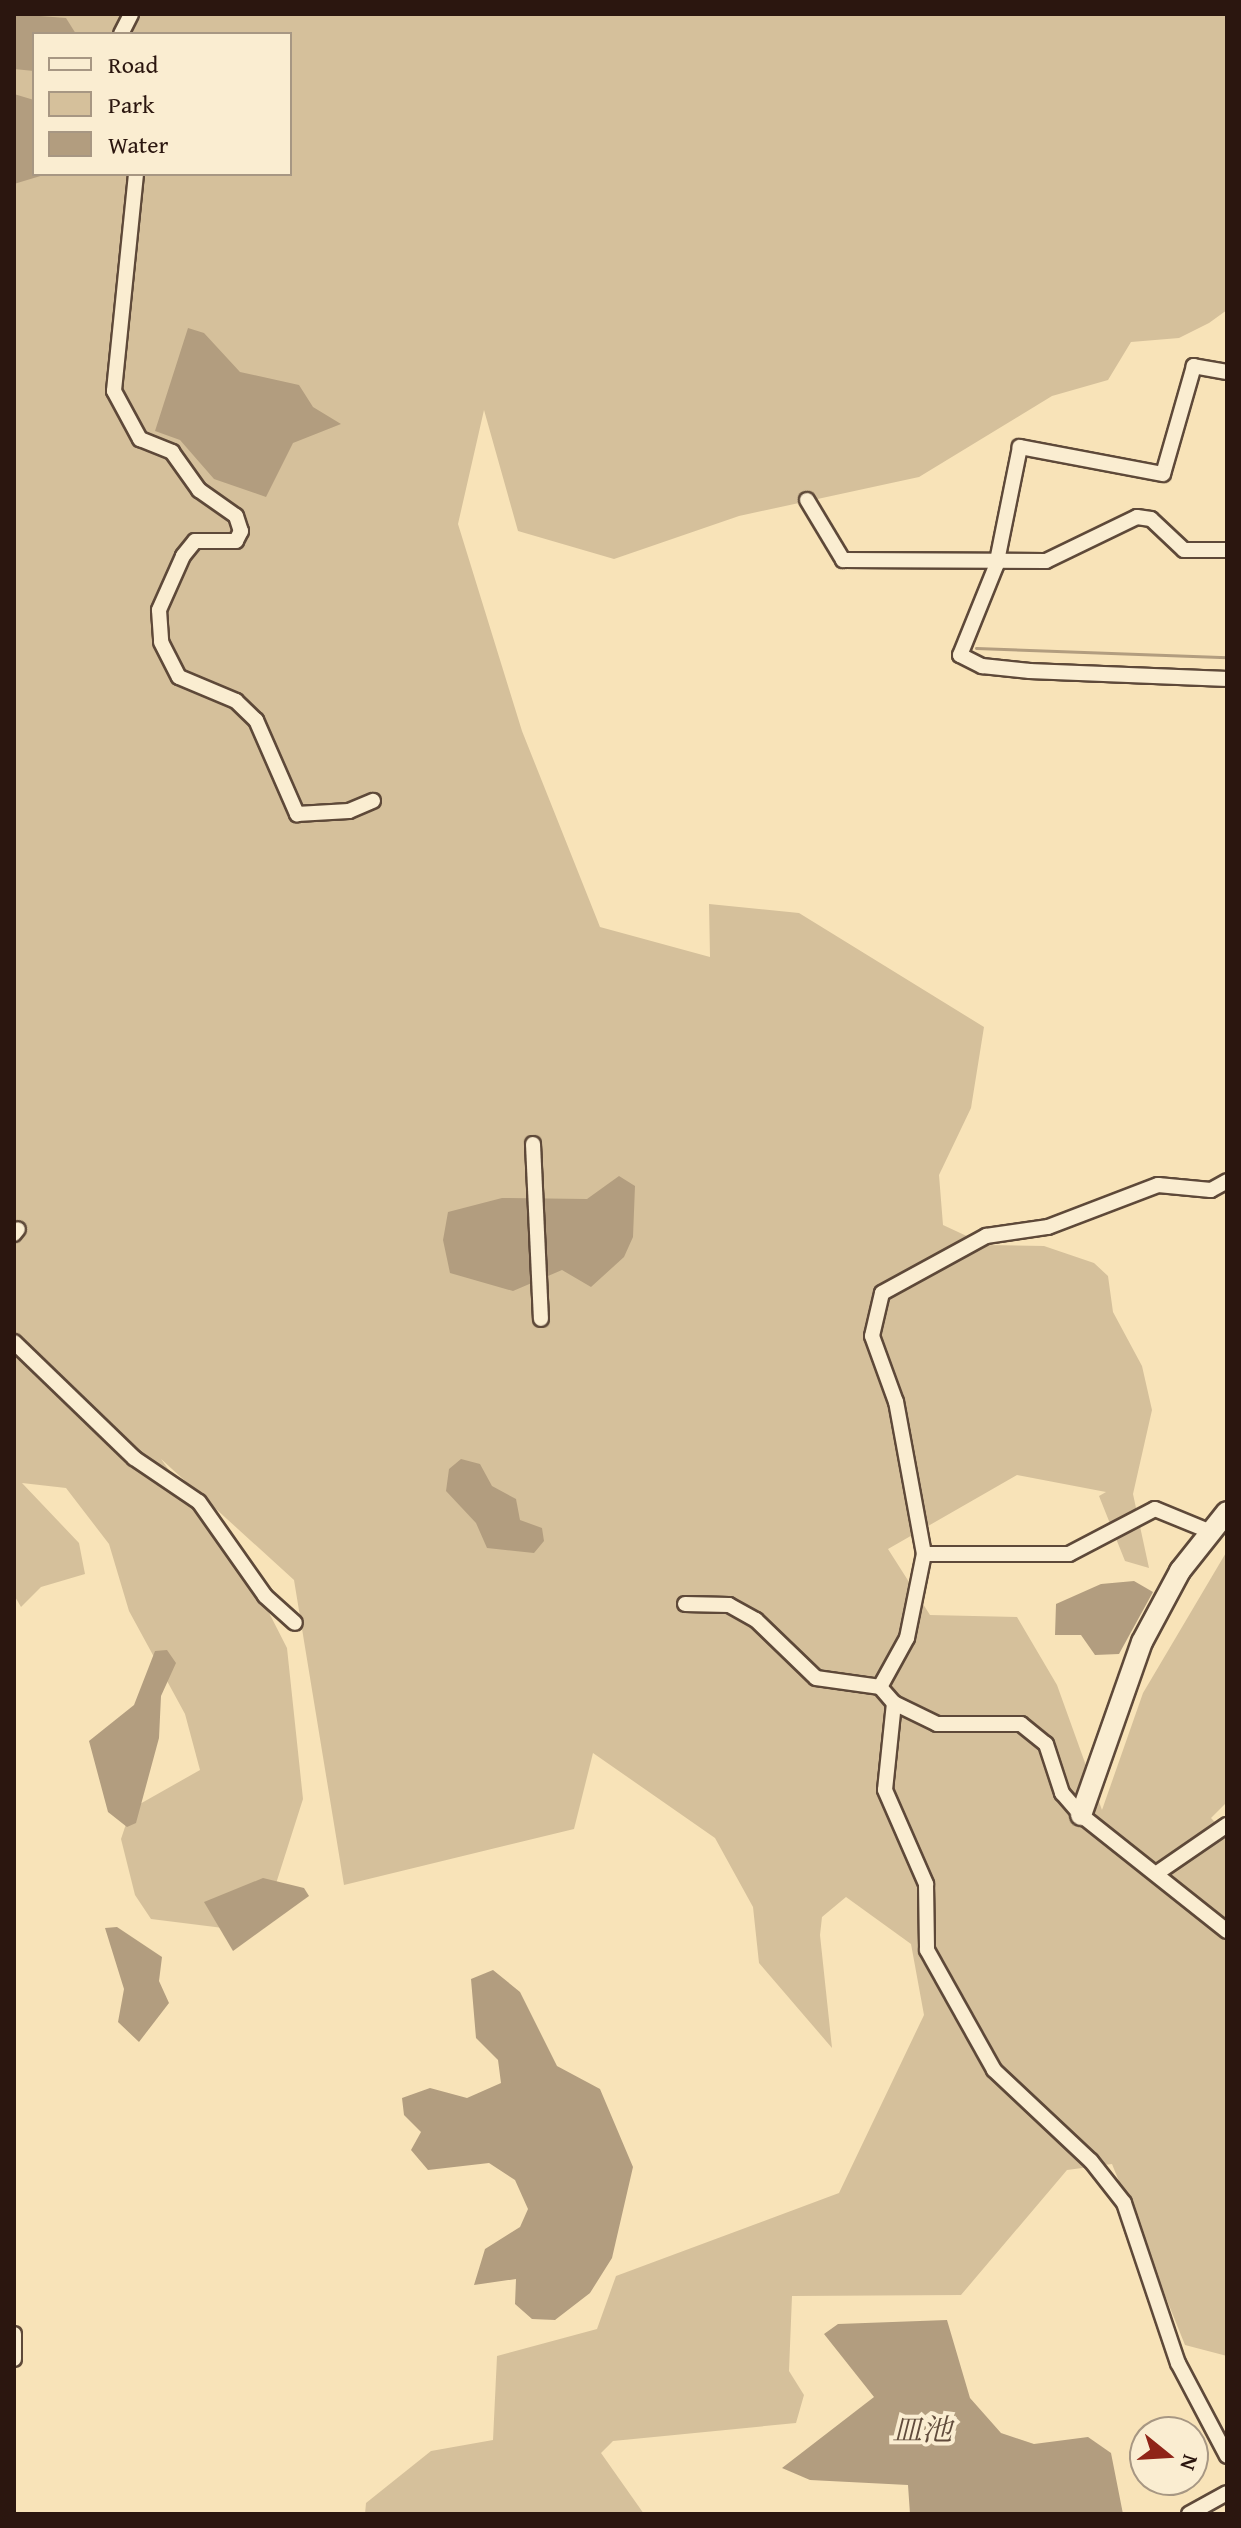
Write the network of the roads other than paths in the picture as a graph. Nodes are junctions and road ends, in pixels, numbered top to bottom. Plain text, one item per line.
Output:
1 (131, 14) edge
2 (122, 32) edge
3 (136, 176) edge
4 (1227, 372) edge
5 (807, 500) dead end
6 (1227, 550) edge
7 (996, 566) junction
8 (1227, 679) edge
9 (373, 801) dead end
10 (533, 1144) dead end
11 (1227, 1181) edge
12 (541, 1319) dead end
13 (14, 1342) edge
14 (1227, 1512) edge
15 (1211, 1532) junction
16 (924, 1554) junction
17 (685, 1604) dead end
18 (295, 1623) dead end
19 (880, 1687) junction
20 (894, 1703) junction
21 (1081, 1815) junction
22 (1227, 1825) edge
23 (1160, 1871) junction
24 (1227, 1931) edge
25 (14, 2334) edge
26 (14, 2359) edge
27 (1227, 2456) edge
28 (1227, 2493) edge
29 (1199, 2512) edge

1 - 2 street
3 - 9 street
4 - 7 street
5 - 7 street
6 - 7 street
7 - 8 street
10 - 12 street
11 - 16 street
13 - 18 street
14 - 15 street
15 - 16 street
15 - 21 street
16 - 19 street
17 - 19 street
19 - 20 street
20 - 21 street
20 - 27 street
21 - 23 street
22 - 23 street
23 - 24 street
25 - 26 street
28 - 29 street

